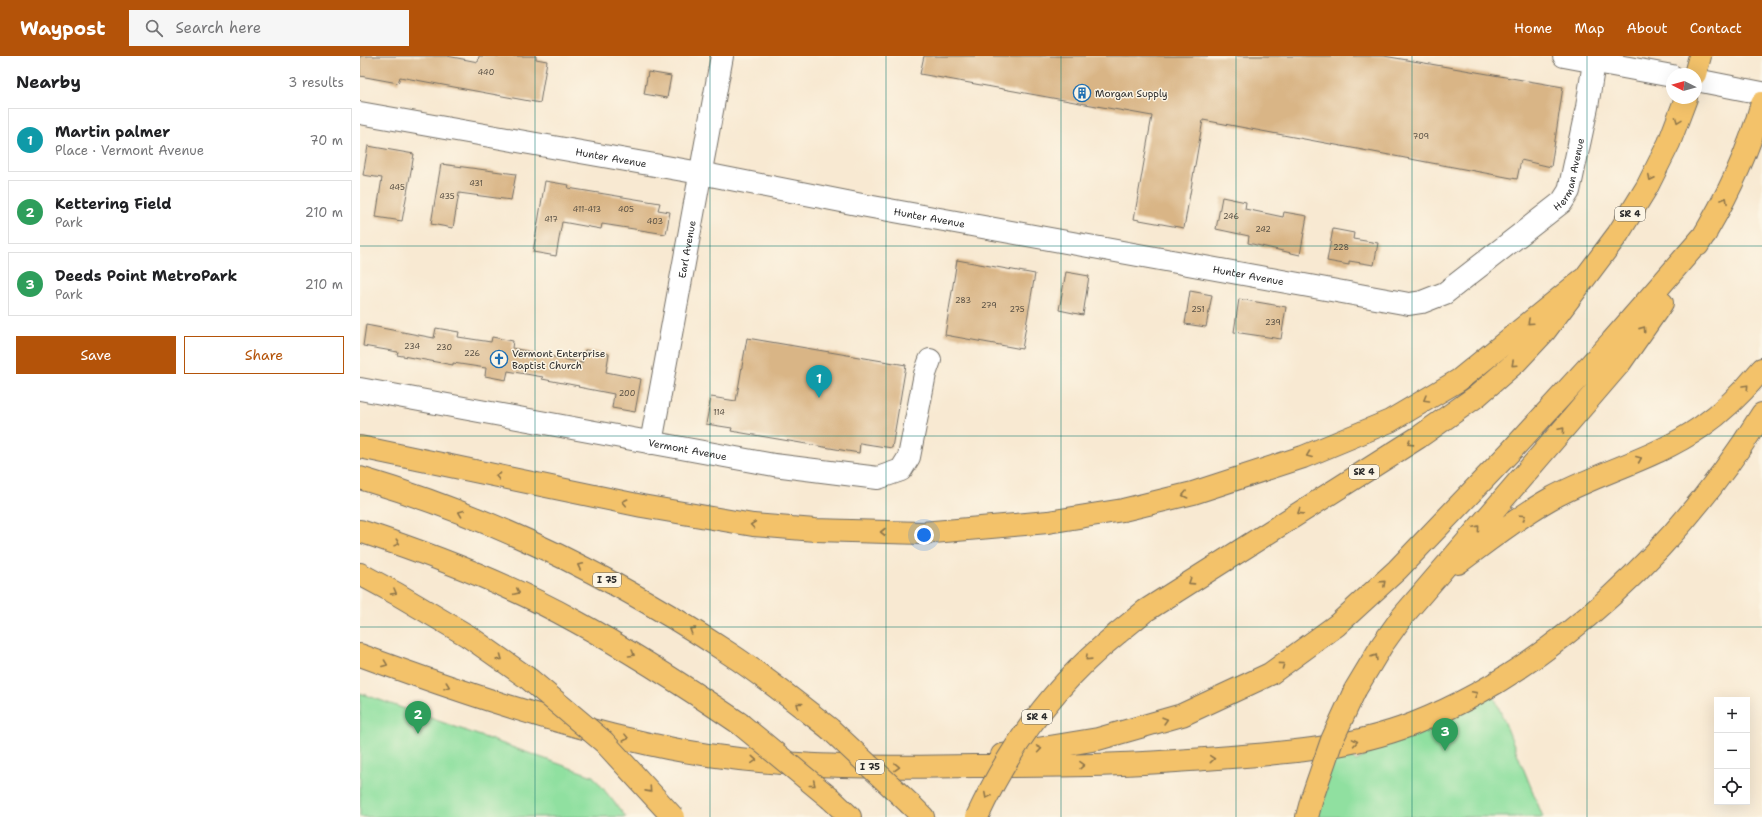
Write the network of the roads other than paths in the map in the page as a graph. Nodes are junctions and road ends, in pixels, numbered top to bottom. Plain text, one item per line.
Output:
1 (722, 56) edge
2 (1564, 56) edge
3 (1700, 56) edge
4 (1595, 59) edge
5 (1697, 68) edge
6 (1666, 75) edge
7 (1702, 81) edge
8 (1762, 93) edge
9 (1762, 103) edge
10 (1684, 104) edge
11 (360, 113) edge
12 (700, 173) junction
13 (1706, 233) junction
14 (1488, 259) joint
15 (1582, 280) junction
16 (930, 360) dead end
17 (1762, 369) edge
18 (360, 389) edge
19 (1762, 414) edge
20 (651, 443) junction
21 (360, 447) edge
22 (360, 478) edge
23 (360, 531) edge
24 (360, 574) edge
25 (1434, 580) junction
26 (360, 654) edge
27 (931, 767) junction
28 (1310, 807) edge
29 (917, 811) edge
30 (673, 817) edge
31 (850, 817) edge
32 (977, 817) edge

1 - 12 street, Earl Avenue
2 - 4 street
3 - 5 highway
4 - 6 street
4 - 14 street, Herman Avenue
7 - 8 street
13 -> 9 highway
10 -> 15 highway, SR 4
11 - 12 street, Hunter Avenue
12 - 14 street, Hunter Avenue
12 - 20 street, Earl Avenue
25 -> 13 highway
27 -> 13 highway
15 -> 21 highway
15 -> 32 highway, SR 4, bridge
16 - 20 street, Vermont Avenue
25 -> 17 highway
18 - 20 street, Vermont Avenue
27 -> 19 highway
29 -> 22 highway, I 75, bridge
23 -> 31 highway, bridge
24 -> 30 highway, bridge
28 -> 25 highway, bridge
26 -> 27 highway

